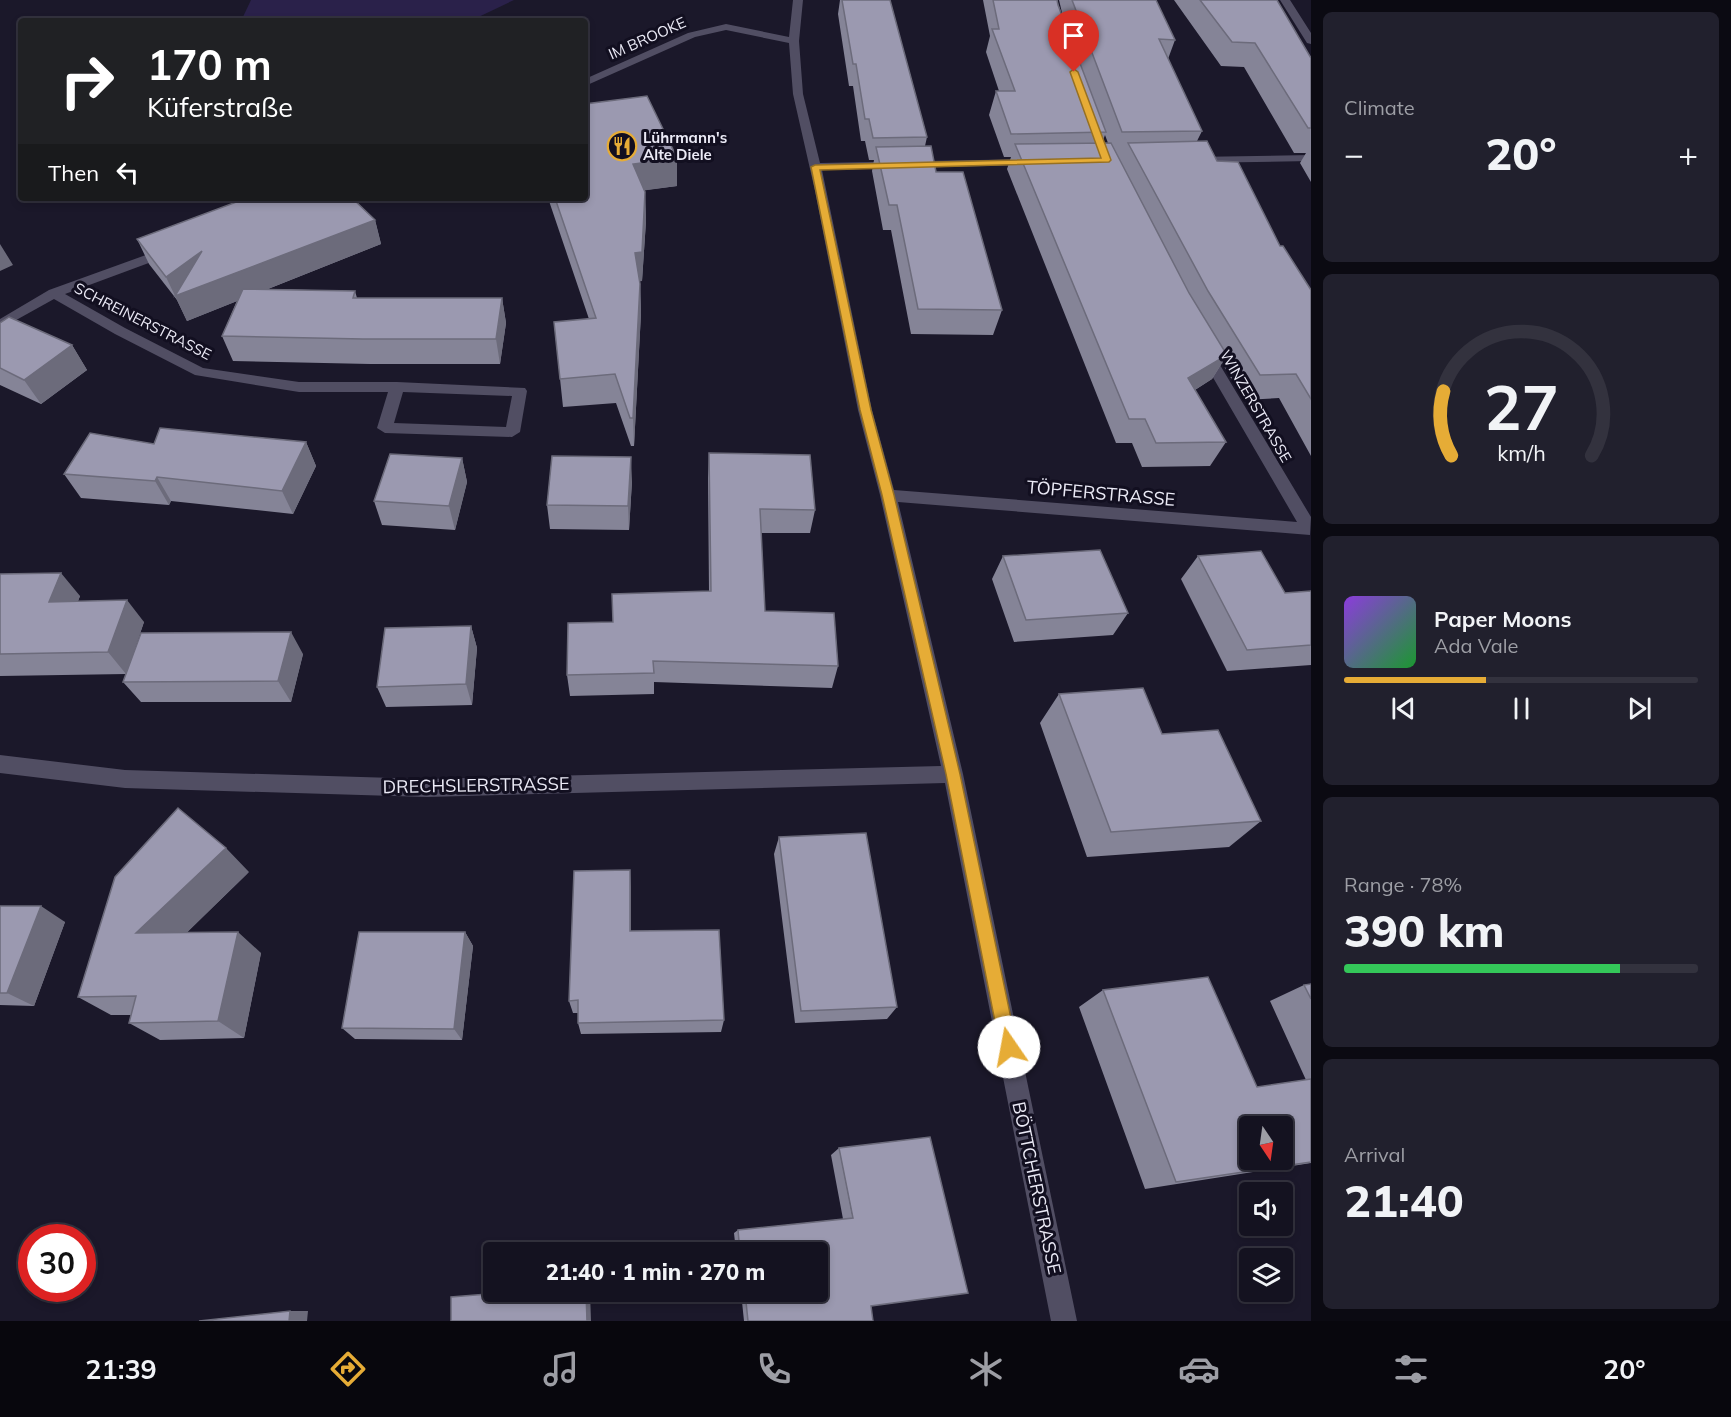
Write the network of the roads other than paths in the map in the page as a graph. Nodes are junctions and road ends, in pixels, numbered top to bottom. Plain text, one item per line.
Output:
1 (798, 0) edge
2 (1285, 0) edge
3 (794, 41) junction
4 (1311, 41) edge
5 (588, 82) edge
6 (1311, 158) edge
7 (1186, 160) edge
8 (1048, 162) edge
9 (815, 167) junction
10 (176, 248) edge
11 (54, 293) junction
12 (0, 325) edge
13 (1197, 337) edge
14 (397, 387) junction
15 (888, 495) junction
16 (1310, 529) edge
17 (0, 764) edge
18 (953, 774) junction
19 (1064, 1321) edge

1 - 3 street, BÖTTCHERSTRASSE
2 - 4 street
3 - 5 street, IM BROOKE
3 - 9 street, BÖTTCHERSTRASSE
6 - 7 street
8 - 9 street
9 - 15 street, BÖTTCHERSTRASSE
10 - 11 street
11 - 12 street
11 - 14 street, SCHREINERSTRASSE
13 - 16 street, WINZERSTRASSE
14 - 14 street, SCHREINERSTRASSE
15 - 16 street, TÖPFERSTRASSE
15 - 18 street, BÖTTCHERSTRASSE
17 - 18 street, DRECHSLERSTRASSE
18 - 19 street, BÖTTCHERSTRASSE

